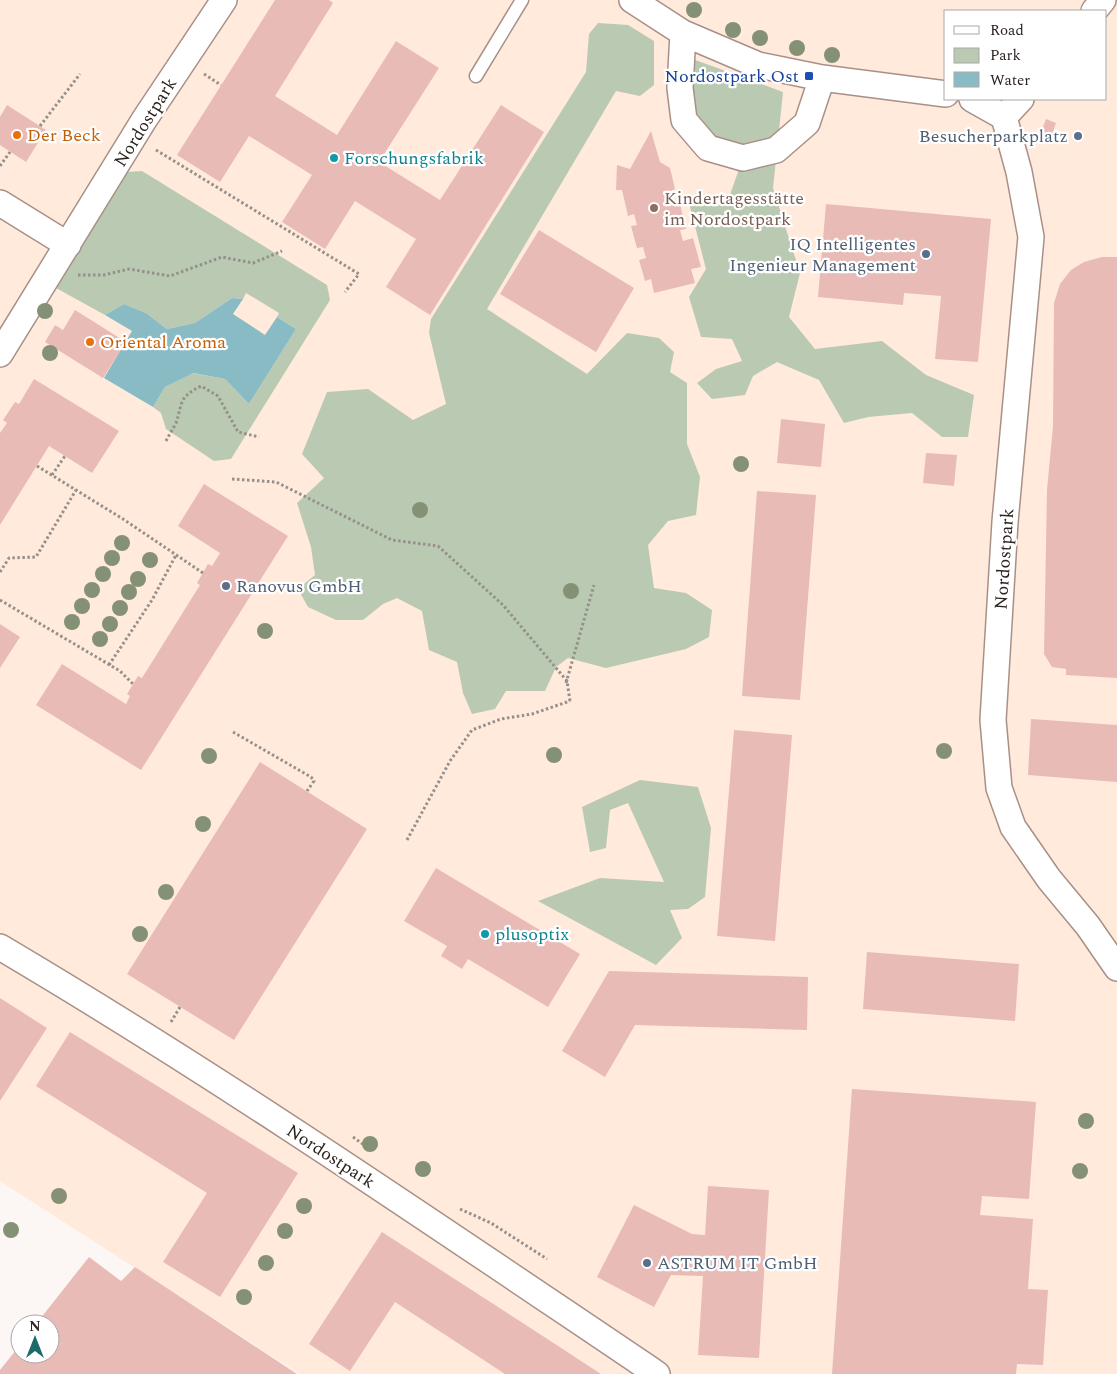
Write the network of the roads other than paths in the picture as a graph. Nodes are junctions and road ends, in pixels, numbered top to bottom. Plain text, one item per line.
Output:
1 (224, 0) edge
2 (522, 0) edge
3 (632, 0) edge
4 (1103, 0) edge
5 (1095, 10) edge
6 (684, 34) junction
7 (476, 76) dead end
8 (822, 78) junction
9 (944, 94) edge
10 (974, 100) edge
11 (1020, 100) edge
12 (1004, 117) junction
13 (0, 203) edge
14 (68, 245) junction
15 (0, 354) edge
16 (0, 947) edge
17 (1117, 968) edge
18 (657, 1374) edge

1 - 14 street, Nordostpark
2 - 7 lane
3 - 6 street
4 - 5 street
6 - 8 street
6 - 8 street
8 - 9 street
10 - 12 street
11 - 12 street
12 - 17 street, Nordostpark
13 - 14 street
14 - 15 street, Nordostpark
16 - 18 street, Nordostpark

